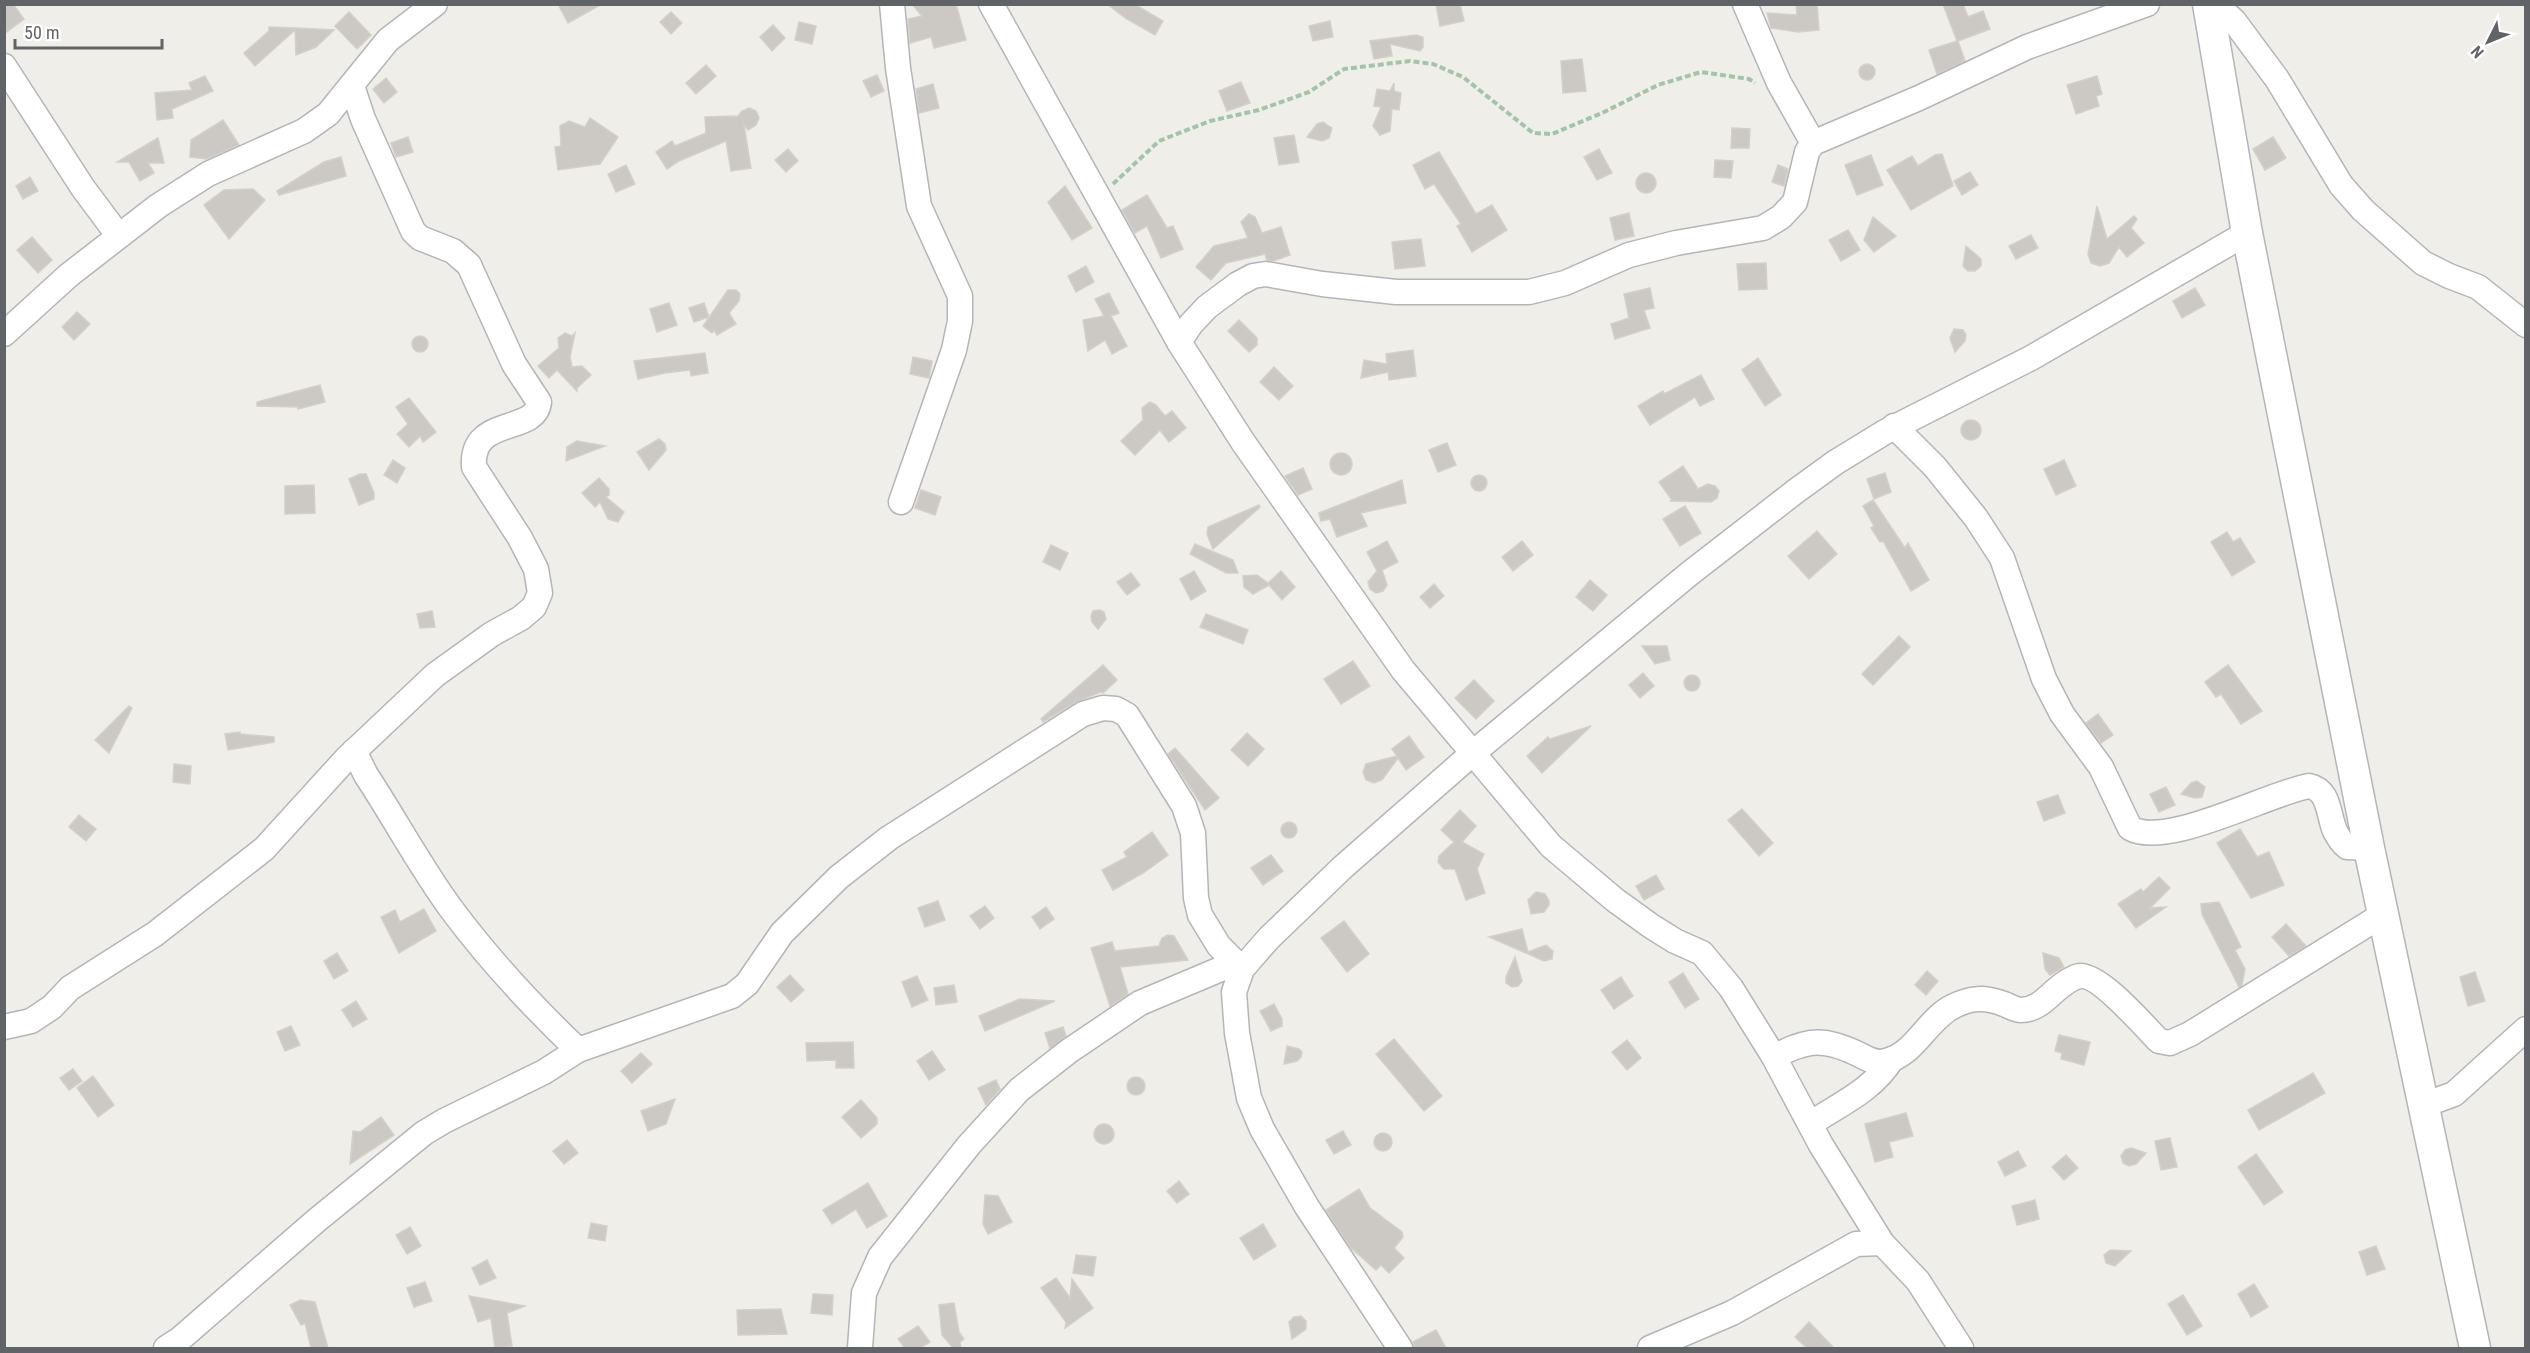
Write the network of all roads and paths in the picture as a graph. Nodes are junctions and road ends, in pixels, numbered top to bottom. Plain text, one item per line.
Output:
1 (435, 4) edge
2 (892, 4) edge
3 (991, 4) edge
4 (1745, 4) edge
5 (2148, 4) edge
6 (2208, 6) edge
7 (4, 66) edge
8 (1758, 85) dead end
9 (352, 86) junction
10 (1813, 143) junction
11 (1100, 201) junction
12 (2247, 233) junction
13 (118, 235) junction
14 (2526, 326) edge
15 (4, 334) edge
16 (1179, 342) junction
17 (1894, 426) junction
18 (902, 502) dead end
19 (354, 751) junction
20 (1473, 753) junction
21 (2369, 848) junction
22 (2384, 914) junction
23 (1239, 966) junction
24 (4, 1027) edge
25 (2526, 1029) edge
26 (578, 1050) junction
27 (1774, 1057) junction
28 (1892, 1059) junction
29 (2424, 1105) junction
30 (1810, 1124) junction
31 (1862, 1212) junction
32 (1856, 1244) junction
33 (1882, 1244) junction
34 (166, 1348) edge
35 (860, 1348) edge
36 (1400, 1348) edge
37 (1650, 1348) edge
38 (1961, 1348) edge
39 (2475, 1348) edge

1 - 9 street
2 - 18 street
3 - 11 street
4 - 10 street
5 - 10 street
6 - 12 street
6 - 14 street
7 - 13 street
8 - 11 path
9 - 13 street
9 - 19 street
10 - 16 street
11 - 16 street
12 - 17 street
12 - 21 street
13 - 15 street
16 - 20 street
17 - 20 street
17 - 21 street
19 - 24 street
19 - 26 street
20 - 23 street
20 - 27 street
21 - 22 street
22 - 28 street
22 - 29 street
23 - 26 street
23 - 35 street
23 - 36 street
25 - 29 street
26 - 34 street
27 - 28 street
27 - 30 street
28 - 30 street
29 - 39 street
30 - 31 street
31 - 32 street
31 - 33 street
32 - 33 street
32 - 37 street
33 - 38 street

